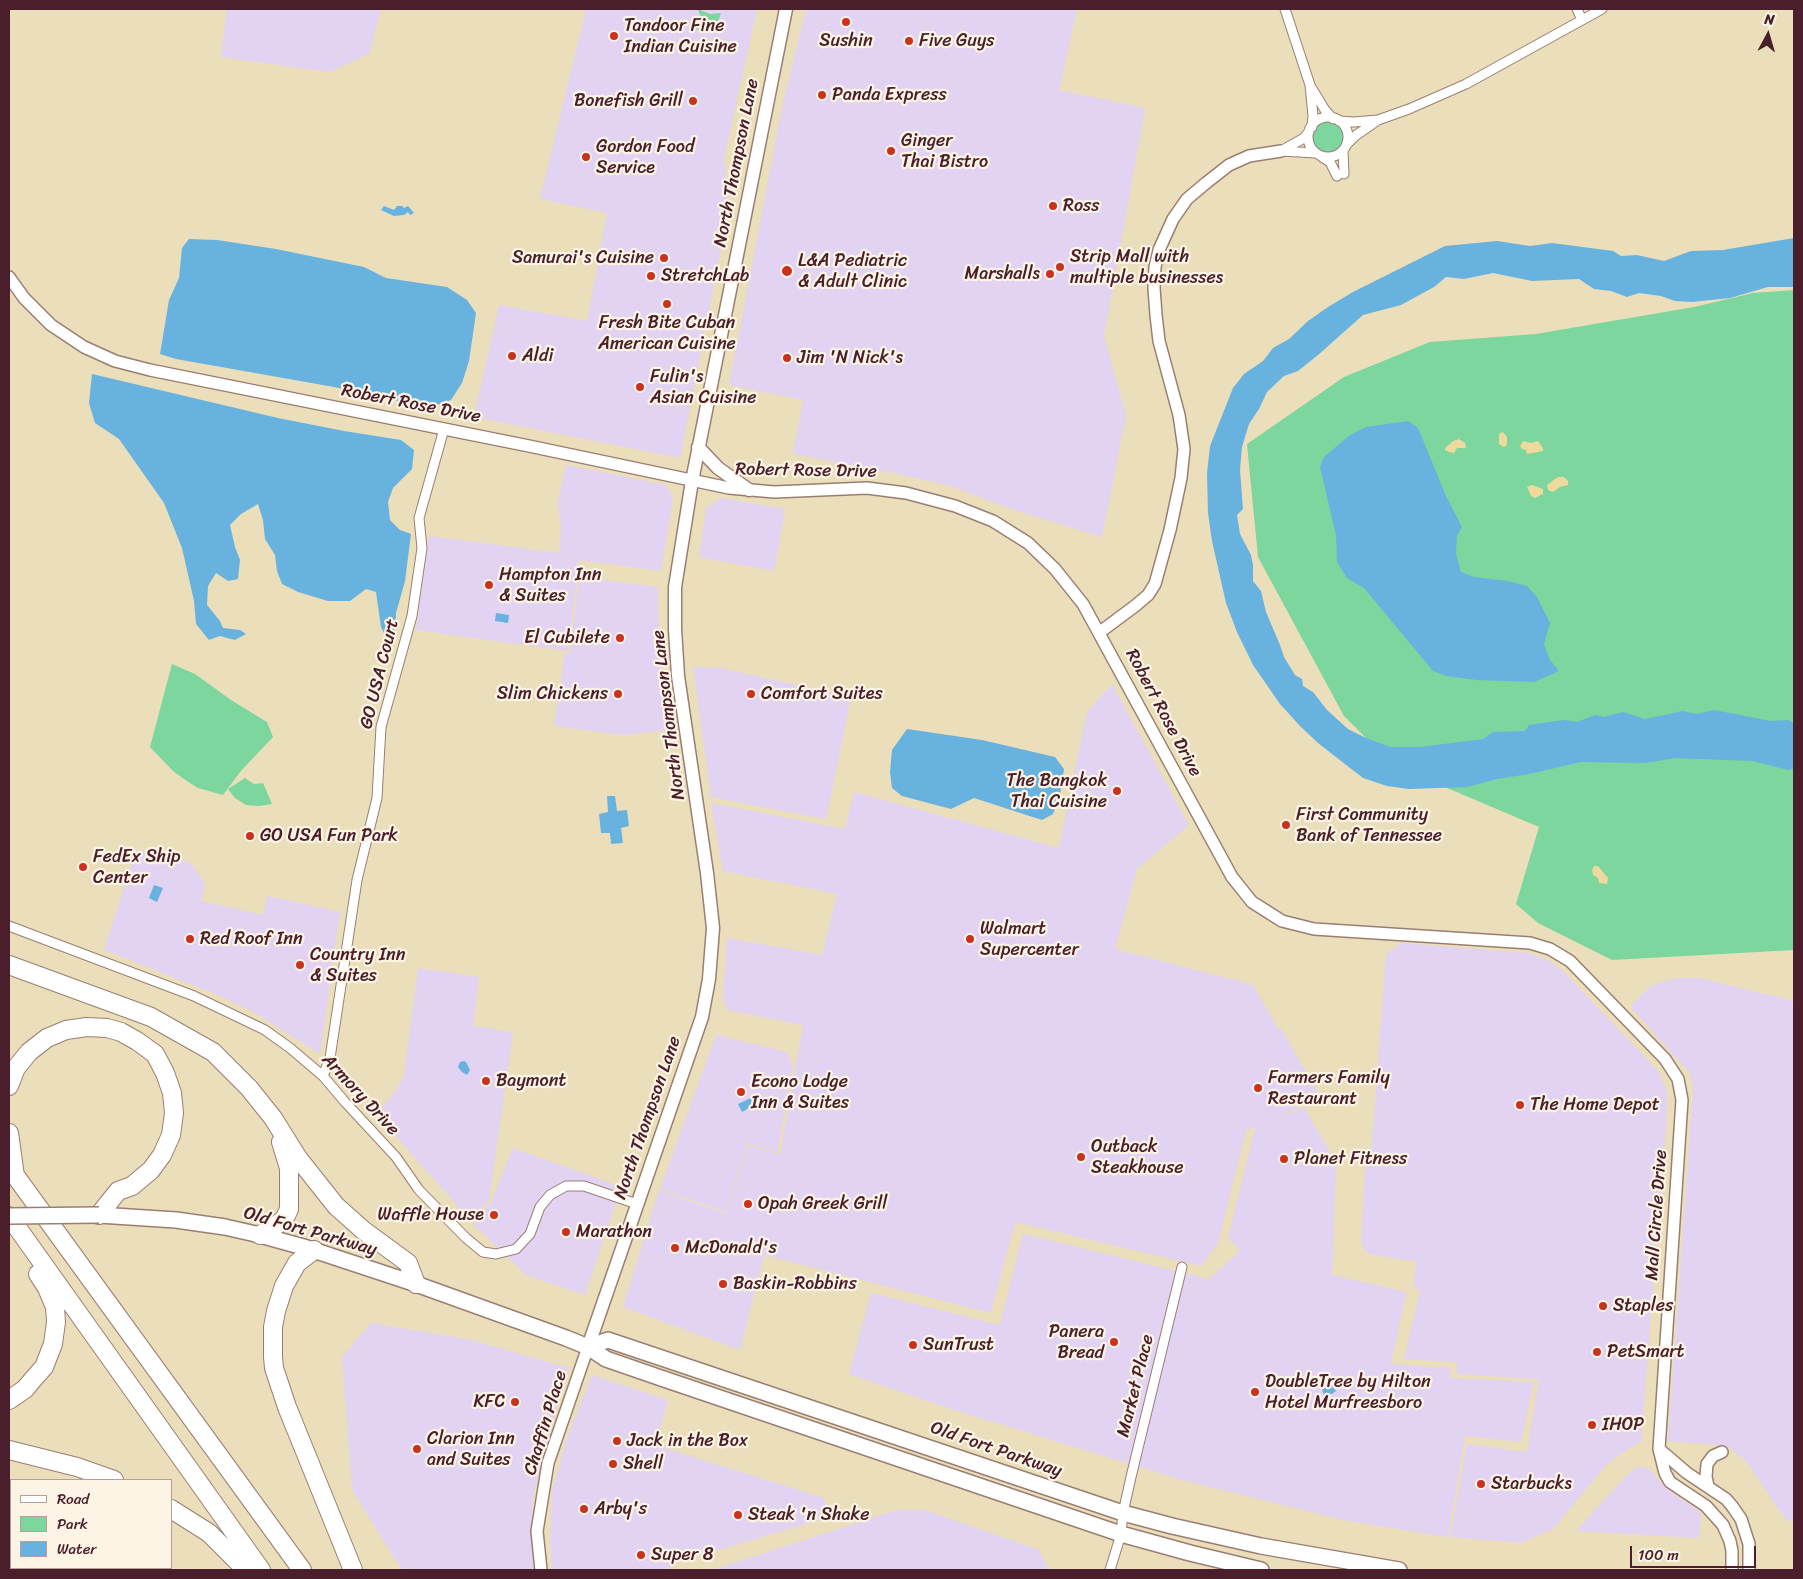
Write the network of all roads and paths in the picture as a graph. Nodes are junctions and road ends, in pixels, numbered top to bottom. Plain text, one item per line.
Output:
1 (786, 9) edge
2 (1285, 9) edge
3 (1577, 9) edge
4 (1602, 9) edge
5 (1582, 20) junction
6 (1310, 85) junction
7 (1336, 120) junction
8 (1378, 120) junction
9 (1310, 129) junction
10 (1345, 147) junction
11 (1281, 151) junction
12 (1319, 155) junction
13 (9, 277) edge
14 (444, 429) junction
15 (698, 447) junction
16 (692, 480) junction
17 (748, 490) junction
18 (1100, 632) junction
19 (9, 926) edge
20 (9, 965) edge
21 (1614, 1007) joint
22 (323, 1076) junction
23 (9, 1086) edge
24 (249, 1088) junction
25 (9, 1133) edge
26 (12, 1171) edge
27 (637, 1204) junction
28 (99, 1215) junction
29 (9, 1216) edge
30 (260, 1235) junction
31 (29, 1244) junction
32 (314, 1250) junction
33 (1182, 1268) dead end
34 (416, 1284) junction
35 (588, 1347) junction
36 (9, 1400) edge
37 (1659, 1449) junction
38 (9, 1450) edge
39 (1722, 1452) dead end
40 (111, 1479) edge
41 (1708, 1486) junction
42 (172, 1510) edge
43 (1123, 1513) junction
44 (1121, 1534) junction
45 (246, 1570) edge
46 (262, 1570) edge
47 (302, 1570) edge
48 (353, 1570) edge
49 (541, 1570) edge
50 (1110, 1570) edge
51 (1261, 1570) edge
52 (1400, 1570) edge
53 (1732, 1570) edge
54 (1749, 1570) edge

1 - 15 main road, North Thompson Lane
2 - 6 street
3 - 5 street
4 - 5 street
5 - 8 street
6 - 7 street
6 - 9 street
7 - 8 street
7 - 9 street
7 - 10 street
8 - 10 street
9 - 11 street
9 - 12 street
10 - 12 street
10 - 12 street
11 - 12 street
11 - 18 street
13 - 14 street, Robert Rose Drive
14 - 16 street, Robert Rose Drive
14 - 22 street, GO USA Court
15 - 16 main road, North Thompson Lane
15 - 17 main road
16 - 17 street, Robert Rose Drive
16 - 27 main road, North Thompson Lane
17 - 18 street, Robert Rose Drive
18 - 21 street, Robert Rose Drive
19 - 22 street, Armory Drive
20 - 24 highway
21 - 37 street, Mall Circle Drive
22 - 27 street, Armory Drive
23 - 28 highway
24 - 30 highway
24 - 34 highway
25 - 26 highway
26 - 47 highway
27 - 35 main road, North Thompson Lane
28 - 29 main road, Old Fort Parkway, bridge
28 - 30 main road, Old Fort Parkway
29 - 31 highway
30 - 32 main road, Old Fort Parkway
31 - 36 highway
31 - 46 highway
32 - 34 main road, Old Fort Parkway
32 - 48 highway
33 - 43 street, Market Place
34 - 35 main road, Old Fort Parkway
35 - 43 main road, Old Fort Parkway
35 - 44 main road, Old Fort Parkway
35 - 49 street, Chaffin Place
37 - 41 street
37 - 53 street, Mall Circle Drive
38 - 40 highway
39 - 41 street
41 - 54 street
42 - 45 highway
43 - 44 street, Market Place
43 - 52 main road, Old Fort Parkway
44 - 50 street, Market Place
44 - 51 main road, Old Fort Parkway

